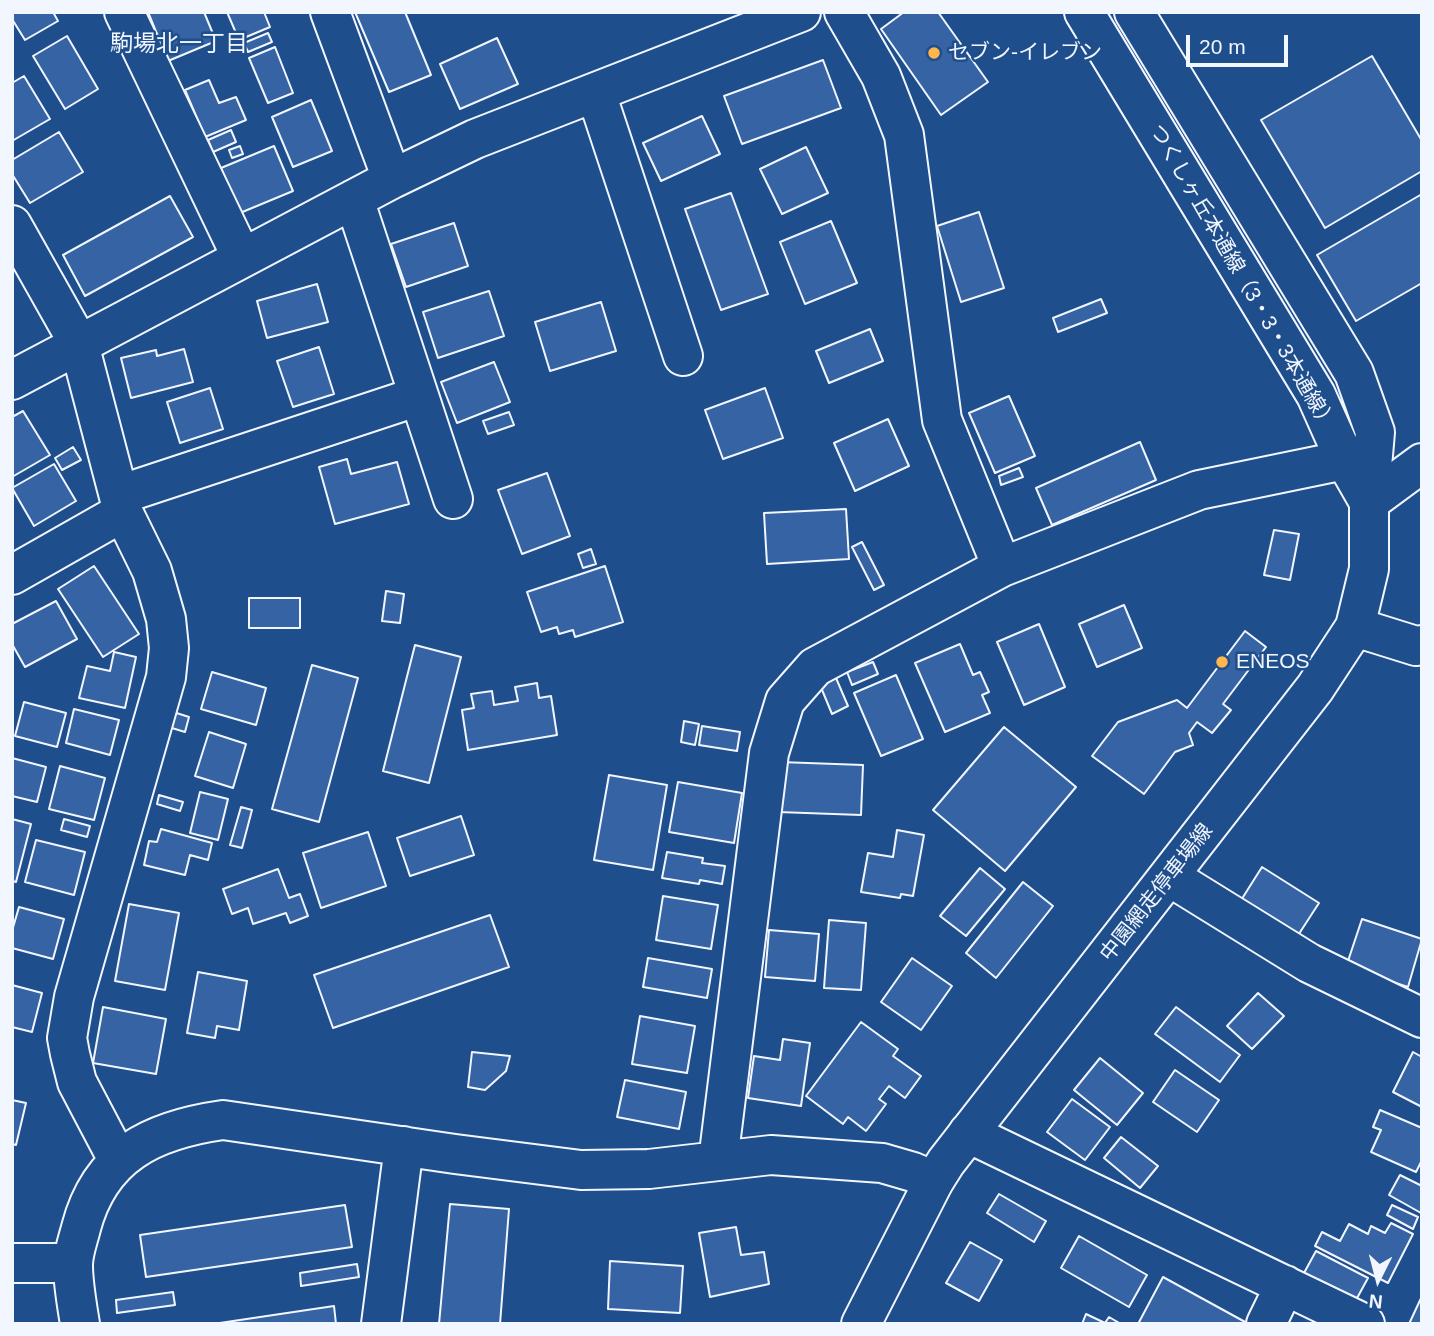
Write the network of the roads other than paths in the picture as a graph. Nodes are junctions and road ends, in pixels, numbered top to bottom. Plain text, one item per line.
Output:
1 (124, 12) edge
2 (330, 12) edge
3 (801, 12) edge
4 (844, 12) edge
5 (1084, 12) edge
6 (1134, 12) edge
7 (596, 93) junction
8 (392, 178) junction
9 (354, 199) junction
10 (12, 225) edge
11 (242, 258) junction
12 (79, 344) junction
13 (683, 356) dead end
14 (12, 380) edge
15 (419, 396) junction
16 (1345, 460) junction
17 (1422, 463) edge
18 (453, 499) dead end
19 (1369, 502) junction
20 (121, 503) junction
21 (1002, 567) junction
22 (12, 575) edge
23 (1355, 627) junction
24 (1422, 645) edge
25 (1170, 877) junction
26 (1422, 1018) edge
27 (968, 1133) junction
28 (404, 1146) junction
29 (118, 1160) junction
30 (718, 1161) junction
31 (933, 1181) junction
32 (12, 1263) edge
33 (73, 1263) junction
34 (1285, 1286) junction
35 (80, 1324) edge
36 (381, 1324) edge
37 (861, 1324) edge
38 (1266, 1324) edge
39 (1365, 1324) edge

1 - 11 street
2 - 8 street
3 - 7 street
4 - 21 street
5 - 16 street, つくしヶ丘本通線（3・3・3本通線）
6 - 19 street, つくしヶ丘本通線（3・3・3本通線）
7 - 8 street
7 - 13 street
8 - 9 street
9 - 11 street
9 - 15 street
10 - 12 street
11 - 12 street
12 - 14 street
12 - 20 street
15 - 18 street
15 - 20 street
16 - 19 street, つくしヶ丘本通線（3・3・3本通線）
16 - 21 street
17 - 19 street
19 - 23 street, 中園網走停車場線
20 - 22 street
20 - 29 street
21 - 30 street
23 - 24 street
23 - 25 street, 中園網走停車場線
25 - 26 street
25 - 27 street, 中園網走停車場線
27 - 31 street, 中園網走停車場線
27 - 34 street
28 - 29 street
28 - 30 street
28 - 36 street
29 - 33 street
30 - 31 street
31 - 37 street, 中園網走停車場線
32 - 33 street
33 - 35 street
34 - 38 street
34 - 39 street

